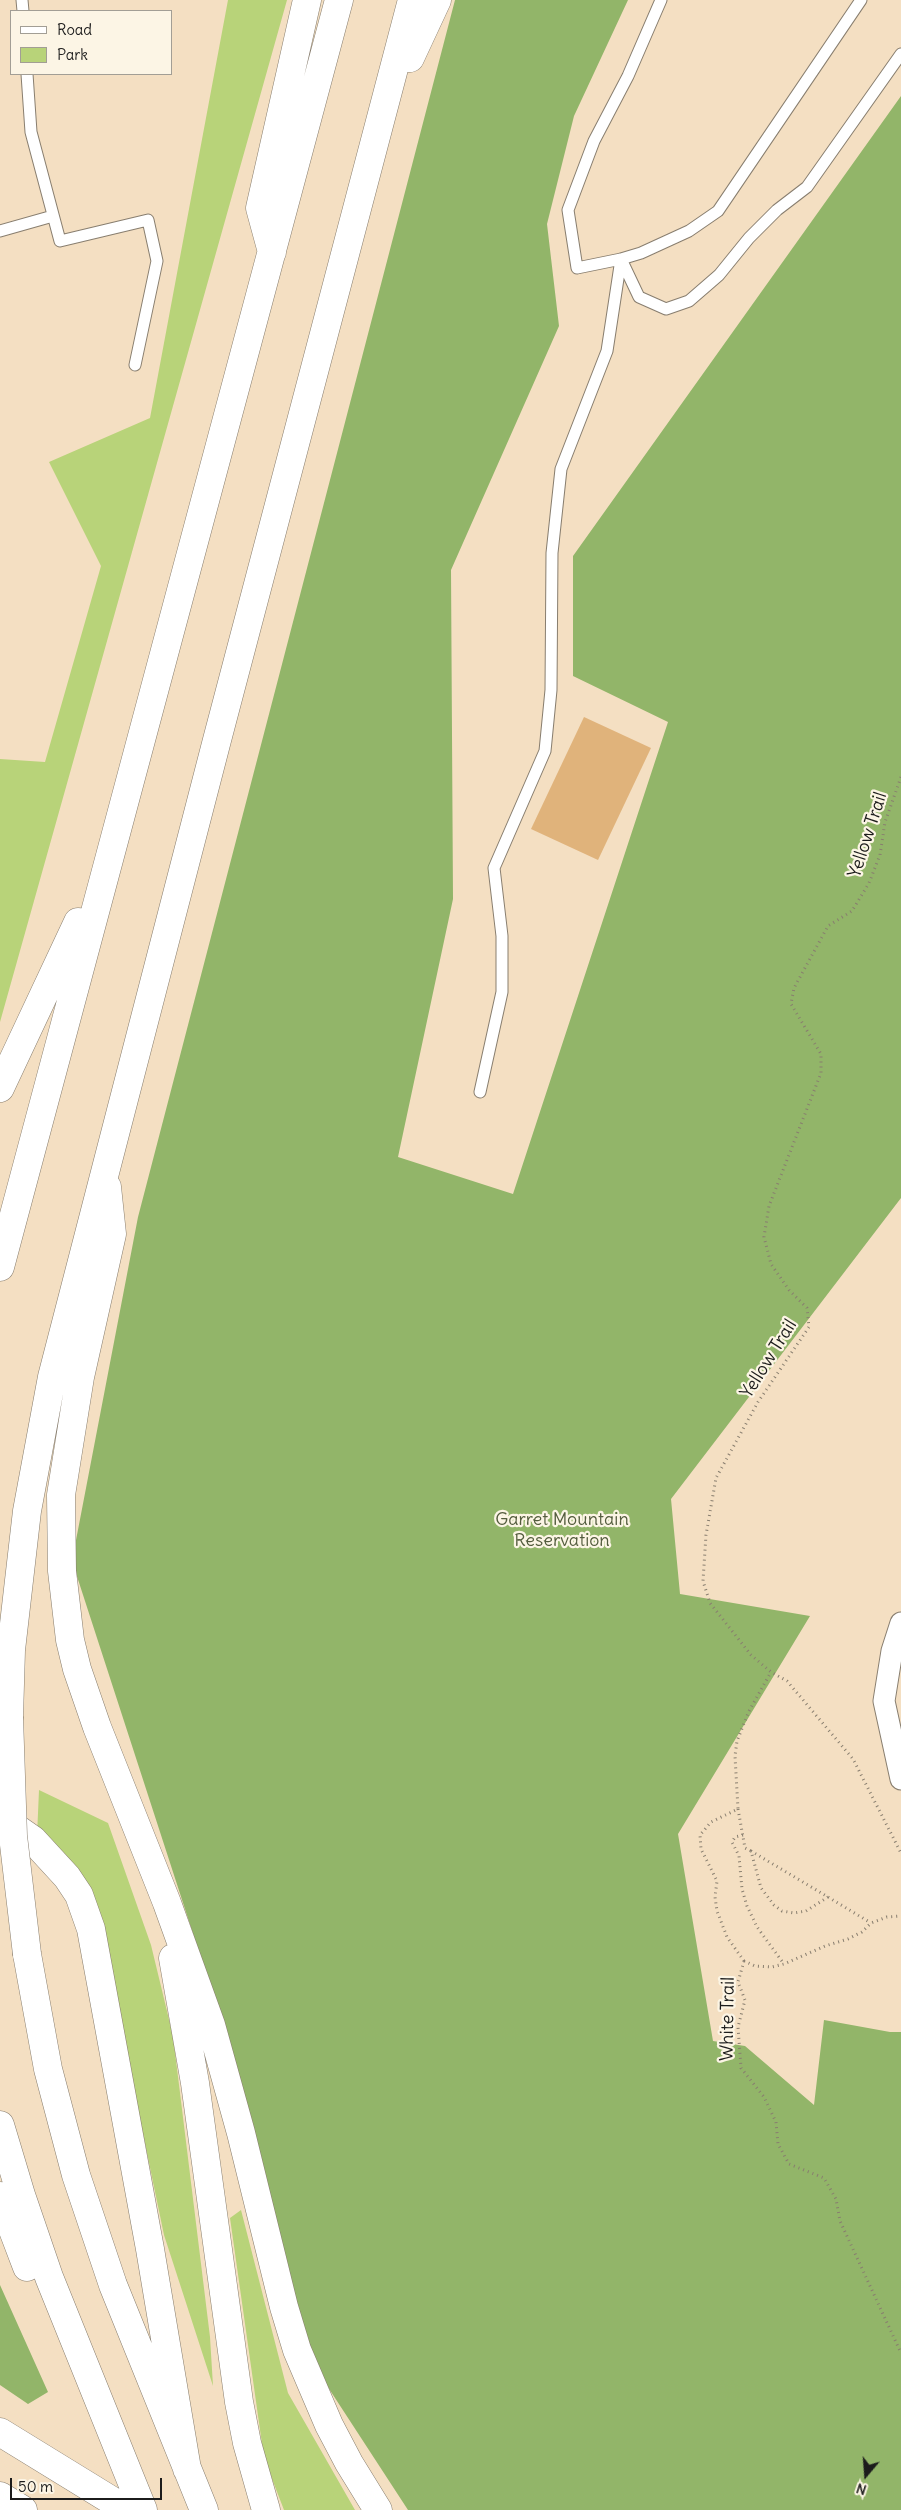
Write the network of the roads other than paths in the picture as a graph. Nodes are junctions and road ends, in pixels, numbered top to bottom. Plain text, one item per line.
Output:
1 (306, 0) edge
2 (339, 0) edge
3 (412, 0) edge
4 (437, 0) edge
5 (661, 0) edge
6 (861, 0) edge
7 (901, 54) edge
8 (27, 75) edge
9 (379, 125) junction
10 (53, 216) junction
11 (0, 231) edge
12 (273, 255) junction
13 (621, 259) junction
14 (136, 364) dead end
15 (110, 855) junction
16 (0, 1088) edge
17 (480, 1092) dead end
18 (104, 1171) junction
19 (0, 1267) edge
20 (901, 1623) edge
21 (901, 1778) edge
22 (131, 1812) junction
23 (0, 1817) edge
24 (0, 2124) edge
25 (0, 2196) edge
26 (49, 2278) junction
27 (0, 2432) edge
28 (187, 2468) junction
29 (0, 2496) edge
30 (23, 2510) edge
31 (127, 2510) edge
32 (143, 2510) edge
33 (204, 2510) edge
34 (266, 2510) edge
35 (378, 2510) edge

1 - 12 highway
2 - 12 highway
3 - 9 highway
4 - 9 highway
5 - 13 lane
6 - 13 lane
7 - 13 lane
8 - 10 lane
9 - 18 highway
10 - 11 lane
10 - 14 lane
12 - 15 highway
13 - 17 lane
15 - 16 highway
15 - 19 highway
18 - 22 highway
18 - 28 highway, bridge
20 - 21 street
22 - 34 highway
22 - 35 highway
23 - 28 highway
24 - 26 highway
25 - 26 highway
26 - 32 highway
27 - 31 highway
28 - 33 highway
29 - 30 highway

